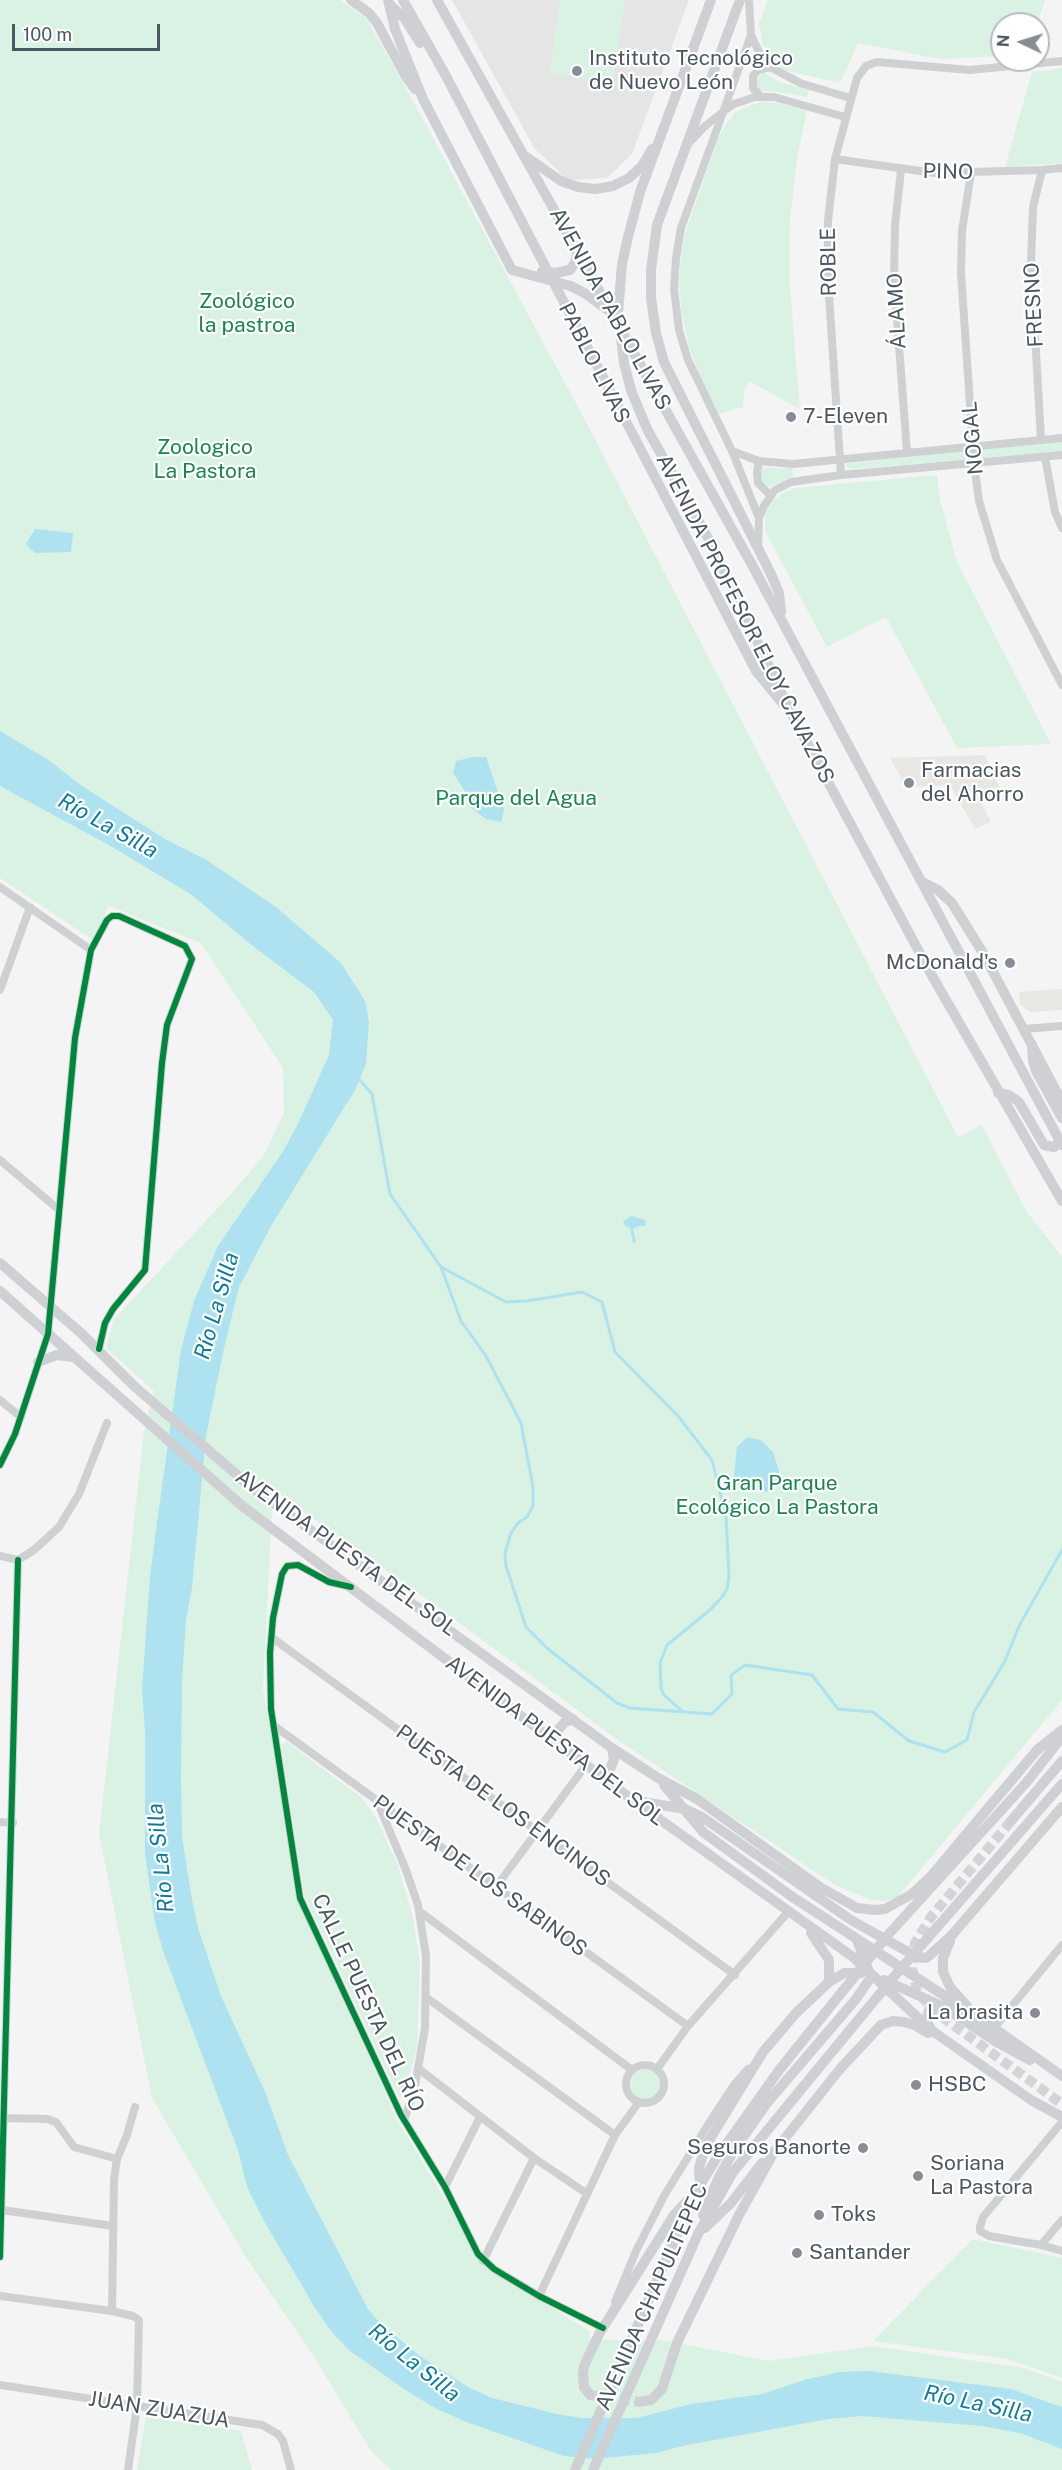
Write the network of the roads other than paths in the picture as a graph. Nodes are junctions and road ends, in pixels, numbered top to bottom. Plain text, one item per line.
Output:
1 (351, 0) edge
2 (386, 0) edge
3 (403, 0) edge
4 (437, 0) edge
5 (711, 0) edge
6 (740, 0) edge
7 (750, 0) edge
8 (751, 35) junction
9 (1062, 62) edge
10 (770, 67) junction
11 (446, 76) junction
12 (761, 97) junction
13 (850, 98) junction
14 (423, 99) junction
15 (724, 111) junction
16 (845, 117) junction
17 (662, 134) junction
18 (685, 147) junction
19 (522, 153) junction
20 (835, 159) junction
21 (1062, 168) edge
22 (901, 170) junction
23 (1042, 171) junction
24 (970, 173) junction
25 (578, 251) junction
26 (512, 270) junction
27 (612, 313) junction
28 (1062, 438) edge
29 (1041, 440) junction
30 (972, 446) junction
31 (732, 451) junction
32 (907, 452) junction
33 (1062, 455) edge
34 (1045, 457) junction
35 (840, 460) junction
36 (759, 461) junction
37 (974, 463) junction
38 (841, 476) junction
39 (770, 495) junction
40 (759, 518) junction
41 (1062, 528) edge
42 (758, 549) junction
43 (782, 618) junction
44 (1062, 685) edge
45 (790, 711) junction
46 (922, 882) junction
47 (0, 887) edge
48 (30, 908) junction
49 (91, 950) junction
50 (0, 985) edge
51 (1062, 1026) edge
52 (1023, 1029) junction
53 (1032, 1045) junction
54 (998, 1093) junction
55 (1062, 1101) edge
56 (1062, 1118) edge
57 (1061, 1143) edge
58 (0, 1160) edge
59 (1062, 1201) edge
60 (58, 1209) junction
61 (0, 1263) edge
62 (0, 1291) edge
63 (50, 1307) junction
64 (48, 1334) junction
65 (99, 1349) junction
66 (73, 1357) junction
67 (39, 1362) junction
68 (0, 1400) edge
69 (21, 1417) junction
70 (107, 1423) dead end
71 (0, 1465) edge
72 (0, 1556) edge
73 (18, 1560) junction
74 (351, 1587) junction
75 (272, 1637) junction
76 (573, 1719) junction
77 (273, 1725) junction
78 (1062, 1730) edge
79 (1062, 1737) edge
80 (555, 1740) junction
81 (612, 1748) junction
82 (1062, 1761) edge
83 (586, 1765) junction
84 (599, 1774) junction
85 (658, 1778) junction
86 (1062, 1784) edge
87 (378, 1801) junction
88 (634, 1801) junction
89 (1062, 1807) edge
90 (685, 1809) junction
91 (1011, 1821) tunnel mouth
92 (0, 1822) edge
93 (13, 1823) junction
94 (538, 1831) junction
95 (496, 1887) junction
96 (903, 1899) junction
97 (419, 1911) junction
98 (788, 1912) junction
99 (806, 1925) junction
100 (952, 1935) junction
101 (857, 1938) junction
102 (894, 1945) junction
103 (1062, 1945) edge
104 (903, 1971) junction
105 (871, 1974) junction
106 (735, 1975) junction
107 (829, 1982) junction
108 (902, 1989) junction
109 (938, 1992) junction
110 (427, 1998) junction
111 (944, 2007) junction
112 (983, 2021) junction
113 (688, 2026) junction
114 (994, 2028) junction
115 (931, 2030) junction
116 (763, 2052) junction
117 (964, 2053) junction
118 (1040, 2060) junction
119 (419, 2069) junction
120 (632, 2070) junction
121 (657, 2070) junction
122 (3, 2076) edge
123 (1062, 2076) edge
124 (639, 2102) junction
125 (135, 2107) dead end
126 (480, 2117) junction
127 (1062, 2117) edge
128 (5, 2118) junction
129 (404, 2120) junction
130 (1062, 2122) edge
131 (615, 2135) junction
132 (534, 2158) junction
133 (117, 2159) junction
134 (770, 2159) junction
135 (445, 2187) junction
136 (697, 2190) junction
137 (586, 2193) junction
138 (2, 2210) junction
139 (1062, 2220) edge
140 (113, 2226) junction
141 (699, 2232) junction
142 (1041, 2245) junction
143 (1062, 2251) edge
144 (0, 2257) edge
145 (483, 2261) junction
146 (0, 2296) edge
147 (539, 2296) junction
148 (112, 2311) junction
149 (604, 2327) junction
150 (0, 2385) edge
151 (590, 2395) dead end
152 (639, 2402) tunnel mouth
153 (137, 2406) junction
154 (129, 2470) edge
155 (291, 2470) edge
156 (575, 2470) edge
157 (593, 2470) edge

1 - 14 main road
2 - 11 main road
2 - 14 main road
3 - 11 main road
4 - 19 main road, AVENIDA PABLO LIVAS
5 - 17 main road, AVENIDA PROFESOR ELOY CAVAZOS
6 - 18 main road, AVENIDA PROFESOR ELOY CAVAZOS
7 - 8 street
8 - 10 street
8 - 15 street
9 - 13 street, ROBLE
10 - 12 street
10 - 13 street
11 - 45 main road, PABLO LIVAS
12 - 15 street
12 - 16 street
13 - 16 street, ROBLE
14 - 26 main road
15 - 18 street
15 - 31 street
16 - 20 street, ROBLE
17 - 19 main road
17 - 45 main road, AVENIDA PROFESOR ELOY CAVAZOS
18 - 42 main road, AVENIDA PROFESOR ELOY CAVAZOS
19 - 25 main road, AVENIDA PABLO LIVAS
20 - 22 street, PINO
20 - 35 street, ROBLE
21 - 23 street, PINO
22 - 24 street, PINO
22 - 32 street, ÁLAMO
23 - 24 street, PINO
23 - 29 street, FRESNO
24 - 30 street, NOGAL
25 - 26 main road
25 - 27 main road, AVENIDA PABLO LIVAS
26 - 27 main road
27 - 43 main road, AVENIDA PABLO LIVAS
28 - 29 street
29 - 30 street
30 - 32 street
30 - 37 street, NOGAL
31 - 36 street
31 - 40 street
32 - 35 street
33 - 34 street
34 - 37 street
34 - 41 street
35 - 36 street
35 - 38 street, ROBLE
36 - 39 street
37 - 38 street
37 - 44 street, NOGAL
38 - 39 street
39 - 40 street
40 - 42 street
42 - 43 main road, AVENIDA PROFESOR ELOY CAVAZOS
43 - 46 main road, AVENIDA PROFESOR ELOY CAVAZOS
45 - 54 main road, AVENIDA PROFESOR ELOY CAVAZOS
46 - 52 street
46 - 57 main road, AVENIDA PROFESOR ELOY CAVAZOS
47 - 48 street
48 - 49 street
48 - 50 street
49 - 60 street
49 - 65 street
51 - 52 street
52 - 53 street
53 - 55 street
53 - 56 main road
54 - 57 main road
54 - 59 main road, AVENIDA PROFESOR ELOY CAVAZOS
58 - 60 street
60 - 63 street
61 - 63 main road, AVENIDA PUESTA DEL SOL
62 - 64 main road, AVENIDA PUESTA DEL SOL
63 - 64 street
63 - 65 main road, AVENIDA PUESTA DEL SOL
64 - 66 main road, AVENIDA PUESTA DEL SOL
64 - 67 street
65 - 76 main road, AVENIDA PUESTA DEL SOL
66 - 67 main road
66 - 74 main road, AVENIDA PUESTA DEL SOL
67 - 69 street
68 - 69 street
69 - 71 street
70 - 73 street
72 - 73 street
73 - 93 street
74 - 75 street, CALLE PUESTA DEL RÍO
74 - 80 main road, AVENIDA PUESTA DEL SOL
75 - 77 street, CALLE PUESTA DEL RÍO
75 - 94 street, PUESTA DE LOS ENCINOS
76 - 80 main road
76 - 81 main road, AVENIDA PUESTA DEL SOL
77 - 87 street, PUESTA DE LOS SABINOS
77 - 129 street, CALLE PUESTA DEL RÍO
78 - 96 main road
79 - 136 main road, AVENIDA CHAPULTEPEC
80 - 83 main road, AVENIDA PUESTA DEL SOL
81 - 84 main road
81 - 85 main road, AVENIDA PUESTA DEL SOL
82 - 91 main road
83 - 84 main road, AVENIDA PUESTA DEL SOL
83 - 94 street
84 - 88 main road, AVENIDA PUESTA DEL SOL
85 - 90 main road, AVENIDA PUESTA DEL SOL
85 - 96 main road
86 - 104 main road
87 - 95 street, PUESTA DE LOS SABINOS
87 - 97 street
88 - 90 main road
88 - 98 main road, AVENIDA PUESTA DEL SOL
89 - 100 street
90 - 101 main road, AVENIDA PUESTA DEL SOL
90 - 102 main road
92 - 93 street
93 - 122 street
94 - 95 street
94 - 106 street, PUESTA DE LOS ENCINOS
95 - 113 street, PUESTA DE LOS SABINOS
96 - 102 main road
97 - 110 street
97 - 120 street
98 - 99 main road, AVENIDA PUESTA DEL SOL
98 - 106 street
99 - 105 main road, AVENIDA PUESTA DEL SOL
99 - 107 main road
100 - 102 main road
100 - 112 main road
101 - 104 main road, AVENIDA PUESTA DEL SOL
101 - 105 main road
103 - 114 street
104 - 109 main road, AVENIDA PUESTA DEL SOL
104 - 141 main road, AVENIDA CHAPULTEPEC
105 - 107 main road
105 - 108 main road
105 - 115 main road
105 - 141 main road
106 - 113 street
107 - 116 main road
108 - 109 main road
108 - 111 main road
109 - 112 main road, AVENIDA PUESTA DEL SOL
110 - 119 street
110 - 131 street
111 - 115 main road
111 - 118 main road
112 - 114 main road
113 - 121 street
114 - 118 main road
115 - 117 main road
116 - 136 main road
116 - 149 street
117 - 127 main road
117 - 134 main road
118 - 123 main road
119 - 126 street
119 - 129 street
120 - 121 street
120 - 124 street
121 - 124 street
122 - 128 street
124 - 131 street
125 - 133 street
126 - 132 street
126 - 135 street
128 - 133 street
128 - 138 street
129 - 135 street, CALLE PUESTA DEL RÍO
130 - 142 street
131 - 137 street
132 - 137 street
132 - 145 street
133 - 140 street
134 - 141 main road
134 - 152 main road
135 - 145 street, CALLE PUESTA DEL RÍO
136 - 149 main road
136 - 156 main road, AVENIDA CHAPULTEPEC
137 - 147 street
138 - 140 street
138 - 144 street
139 - 142 street
140 - 148 street
141 - 157 main road, AVENIDA CHAPULTEPEC
142 - 143 street
145 - 147 street
146 - 148 street
147 - 149 street
148 - 153 street
149 - 151 main road
150 - 153 street, JUAN ZUAZUA
153 - 154 street
153 - 155 street, JUAN ZUAZUA

